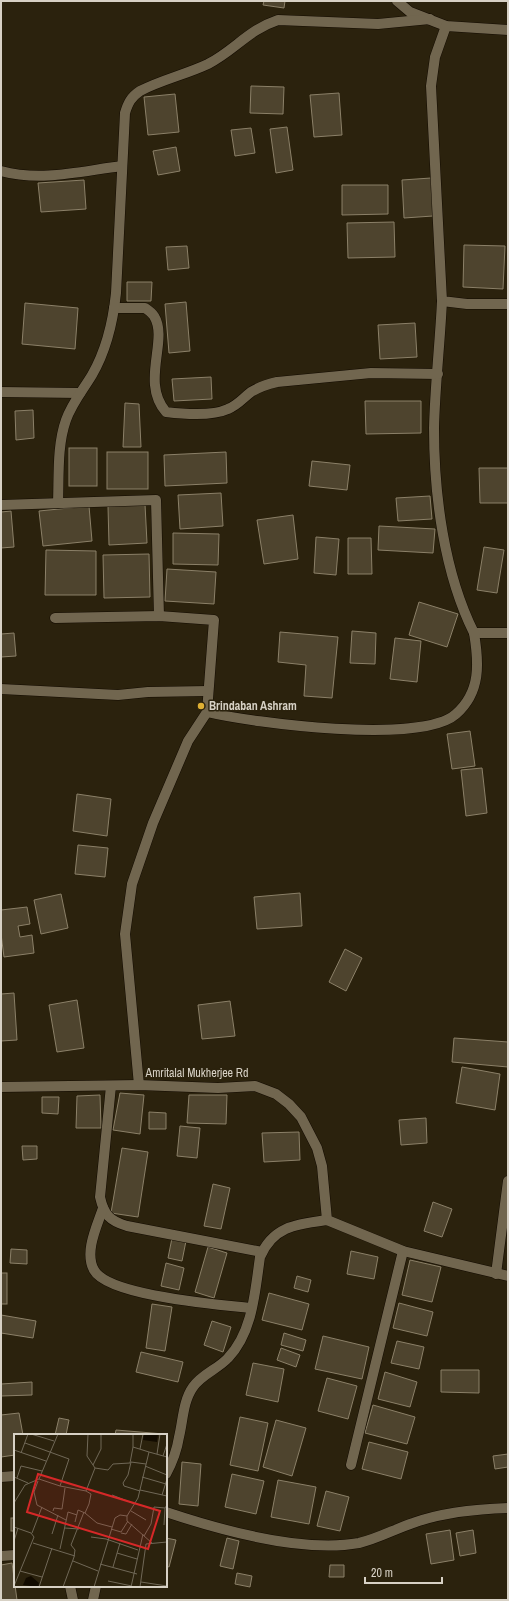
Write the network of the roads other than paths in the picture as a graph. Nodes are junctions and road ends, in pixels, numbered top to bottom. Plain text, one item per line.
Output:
1 (397, 1) edge
2 (430, 19) junction
3 (446, 26) junction
4 (508, 30) edge
5 (122, 166) junction
6 (1, 171) edge
7 (442, 301) junction
8 (508, 304) edge
9 (114, 308) junction
10 (438, 374) junction
11 (1, 392) edge
12 (80, 393) junction
13 (58, 502) junction
14 (1, 505) edge
15 (159, 616) junction
16 (55, 618) dead end
17 (474, 633) junction
18 (508, 633) edge
19 (1, 689) edge
20 (208, 691) junction
21 (207, 712) junction
22 (139, 1085) junction
23 (111, 1086) junction
24 (1, 1087) edge
25 (508, 1181) edge
26 (103, 1208) junction
27 (327, 1220) junction
28 (403, 1251) junction
29 (262, 1252) junction
30 (496, 1274) junction
31 (508, 1276) edge
32 (251, 1308) junction
33 (351, 1465) dead end
34 (167, 1471) edge
35 (14, 1476) edge
36 (1, 1477) edge
37 (508, 1508) edge
38 (167, 1512) edge
39 (14, 1555) edge
40 (1, 1556) edge
41 (70, 1587) edge
42 (96, 1587) edge
43 (73, 1600) edge
44 (93, 1600) edge

1 - 2 street
2 - 3 street
2 - 5 street
3 - 4 street
3 - 7 street
5 - 6 street
5 - 9 street
7 - 8 street
7 - 10 street
9 - 10 street
9 - 12 street
10 - 17 street
11 - 12 street
12 - 13 street
13 - 14 street
13 - 15 street
15 - 16 street
15 - 20 street
17 - 18 street
17 - 21 street
19 - 20 street
20 - 21 street
21 - 22 street
22 - 23 street, Amritalal Mukherjee Rd
22 - 27 street, Amritalal Mukherjee Rd
23 - 24 street, Amritalal Mukherjee Rd
23 - 26 street
25 - 30 street
26 - 29 street
26 - 32 street
27 - 28 street
27 - 29 street
28 - 30 street
28 - 33 street
29 - 32 street
30 - 31 street
32 - 34 street
35 - 36 street
37 - 38 street
39 - 40 street
41 - 43 street
42 - 44 street

